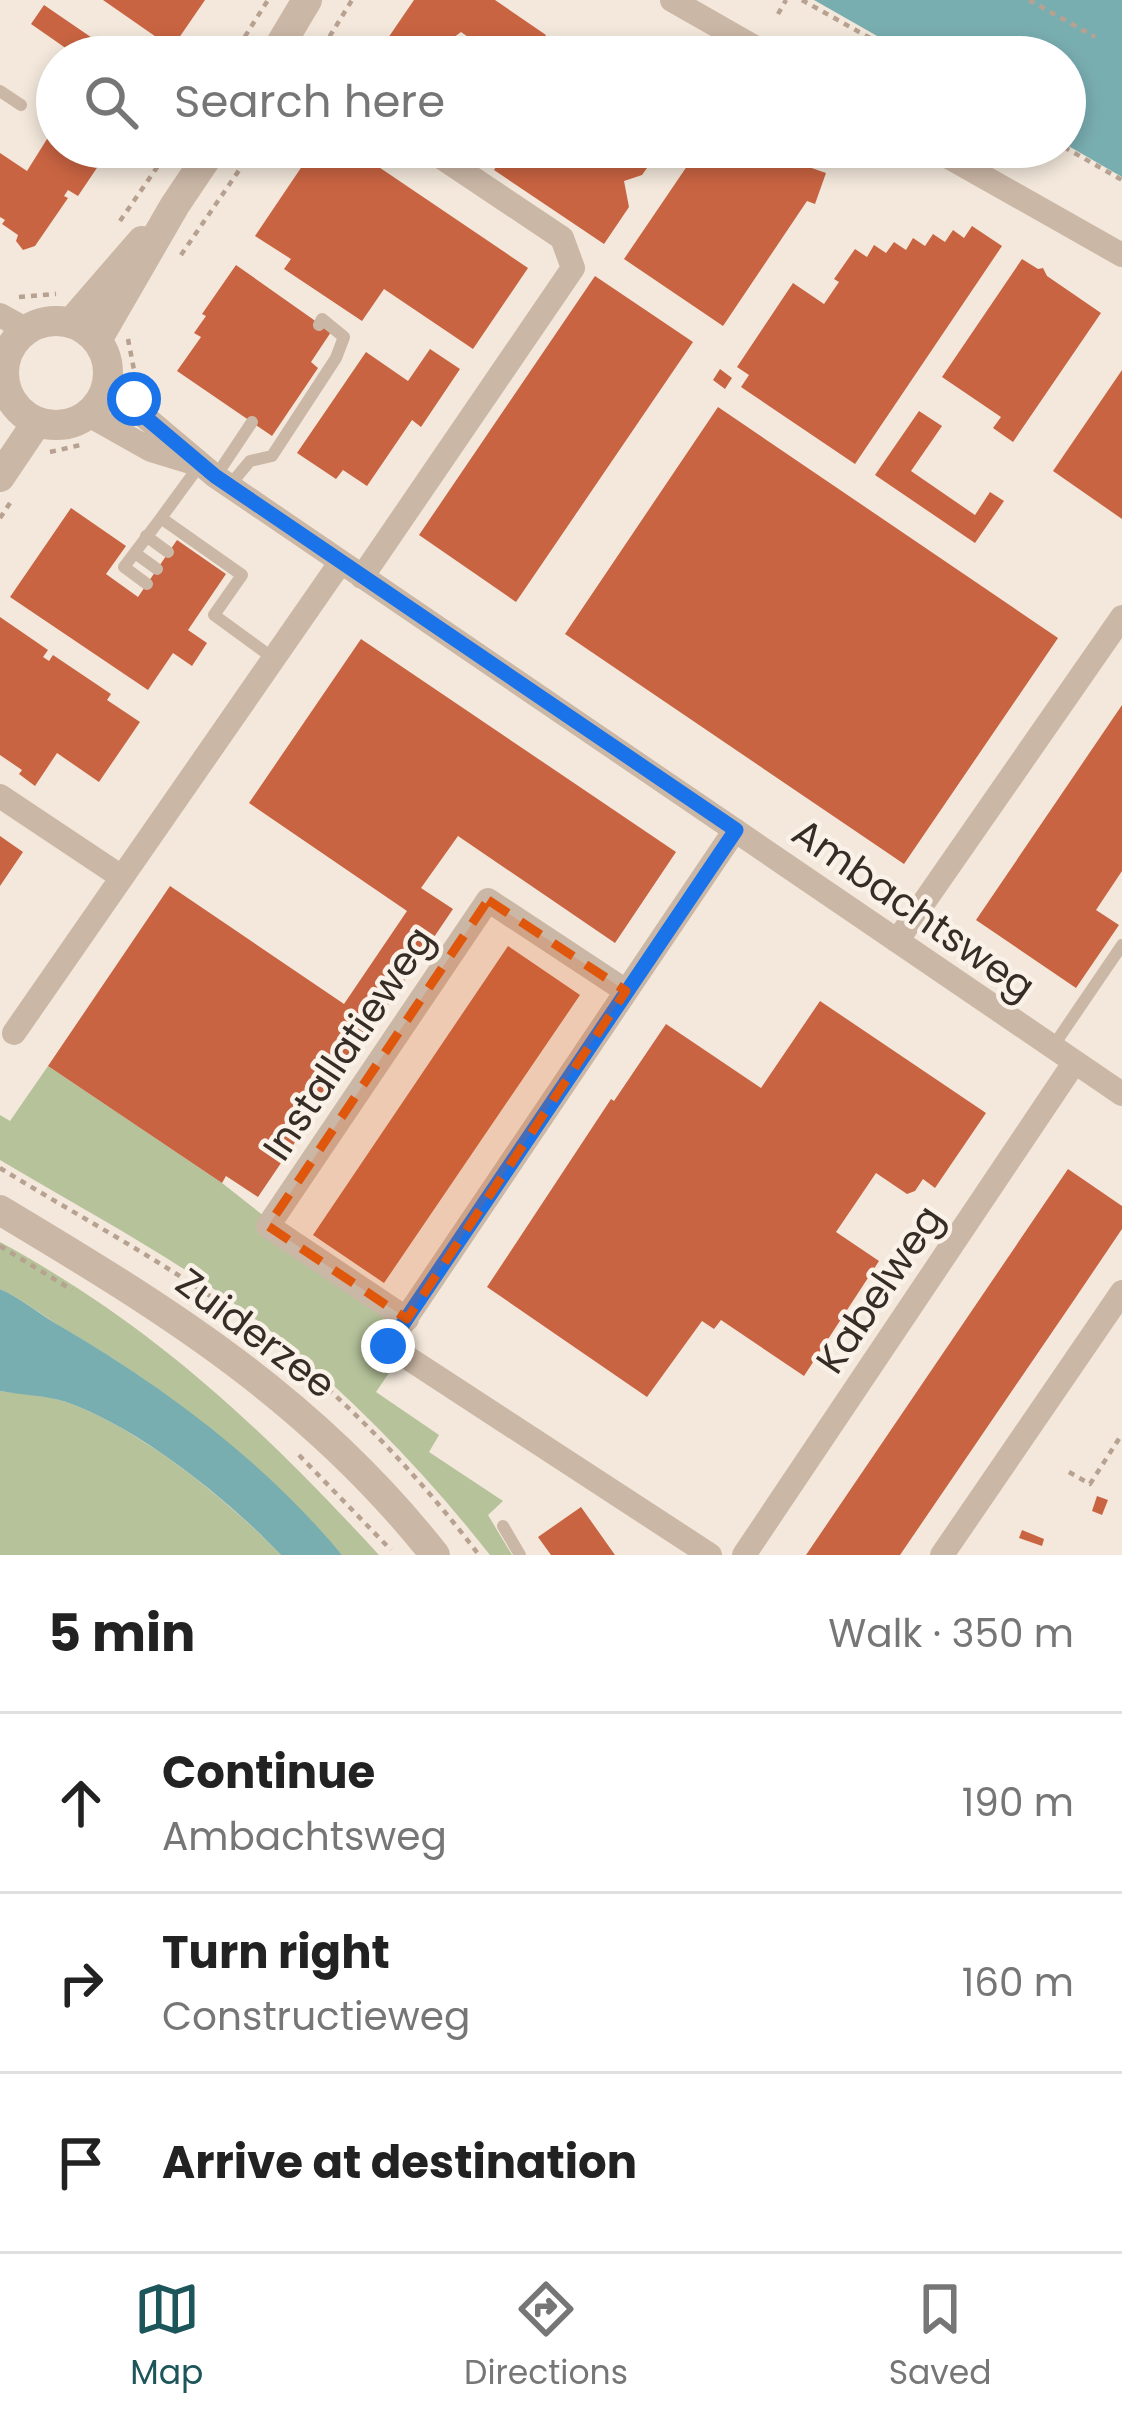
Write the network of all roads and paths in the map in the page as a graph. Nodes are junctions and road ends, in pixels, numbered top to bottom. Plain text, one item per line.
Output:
1 (268, 0) edge
2 (307, 0) edge
3 (352, 0) edge
4 (672, 0) edge
5 (786, 0) edge
6 (802, 0) edge
7 (1029, 0) edge
8 (778, 14) dead end
9 (245, 36) edge
10 (290, 36) edge
11 (329, 36) edge
12 (735, 36) edge
13 (866, 36) edge
14 (1095, 37) dead end
15 (0, 91) edge
16 (21, 105) dead end
17 (1086, 159) edge
18 (157, 168) edge
19 (200, 168) edge
20 (242, 168) edge
21 (457, 168) edge
22 (969, 168) edge
23 (1122, 179) edge
24 (110, 236) dead end
25 (1122, 255) edge
26 (181, 256) dead end
27 (11, 314) edge
28 (78, 319) junction
29 (319, 325) dead end
30 (127, 332) dead end
31 (3, 354) edge
32 (106, 385) junction
33 (132, 406) junction
34 (87, 414) junction
35 (17, 418) edge
36 (252, 422) dead end
37 (116, 429) junction
38 (45, 454) dead end
39 (215, 476) junction
40 (9, 485) edge
41 (0, 518) edge
42 (161, 518) junction
43 (146, 536) junction
44 (168, 552) dead end
45 (135, 553) junction
46 (340, 563) junction
47 (157, 569) dead end
48 (362, 578) junction
49 (147, 584) dead end
50 (212, 610) junction
51 (196, 617) dead end
52 (1122, 617) edge
53 (273, 658) junction
54 (0, 796) edge
55 (736, 830) junction
56 (120, 876) junction
57 (898, 941) junction
58 (1122, 945) edge
59 (626, 991) junction
60 (14, 1034) dead end
61 (1052, 1048) junction
62 (1074, 1063) junction
63 (1122, 1094) edge
64 (0, 1210) edge
65 (0, 1246) edge
66 (1122, 1292) edge
67 (82, 1296) dead end
68 (407, 1319) junction
69 (1113, 1324) edge
70 (1122, 1434) edge
71 (298, 1454) dead end
72 (1069, 1472) dead end
73 (503, 1526) dead end
74 (395, 1555) edge
75 (435, 1555) edge
76 (520, 1555) edge
77 (710, 1555) edge
78 (744, 1555) edge
79 (942, 1555) edge

1 - 9 path
2 - 10 street
3 - 11 path
4 - 12 street
5 - 8 path
6 - 13 path
7 - 14 path
15 - 16 lane
17 - 23 path
18 - 24 path
19 - 28 street
20 - 26 path
21 - 48 street
22 - 25 street
27 - 28 path
27 - 28 street
27 - 31 street
28 - 32 street
29 - 39 lane
30 - 33 path
31 - 35 street
32 - 33 street, Ambachtsweg
32 - 34 street
33 - 39 street, Ambachtsweg
34 - 35 street
34 - 37 street, Ambachtsweg
35 - 40 street
36 - 39 lane
37 - 38 path
37 - 39 street, Ambachtsweg
39 - 42 lane
39 - 46 street, Ambachtsweg
40 - 41 path
42 - 43 lane
42 - 50 lane
43 - 44 lane
43 - 45 lane
45 - 47 lane
45 - 49 lane
46 - 48 street, Ambachtsweg
46 - 53 street
48 - 55 street, Ambachtsweg
50 - 51 lane
50 - 53 lane
52 - 57 street
53 - 56 street
54 - 56 street
55 - 57 street, Ambachtsweg
55 - 59 street
56 - 60 street
57 - 61 street, Ambachtsweg
58 - 61 lane, Ambachtsweg
59 - 68 street
59 - 68 street, Installatieweg
61 - 62 street, Ambachtsweg
62 - 63 street, Ambachtsweg
62 - 78 street, Kabelweg
64 - 75 street, Zuiderzee
65 - 67 path
66 - 69 street
68 - 77 street
69 - 79 street
70 - 72 path
71 - 74 path
73 - 76 lane

